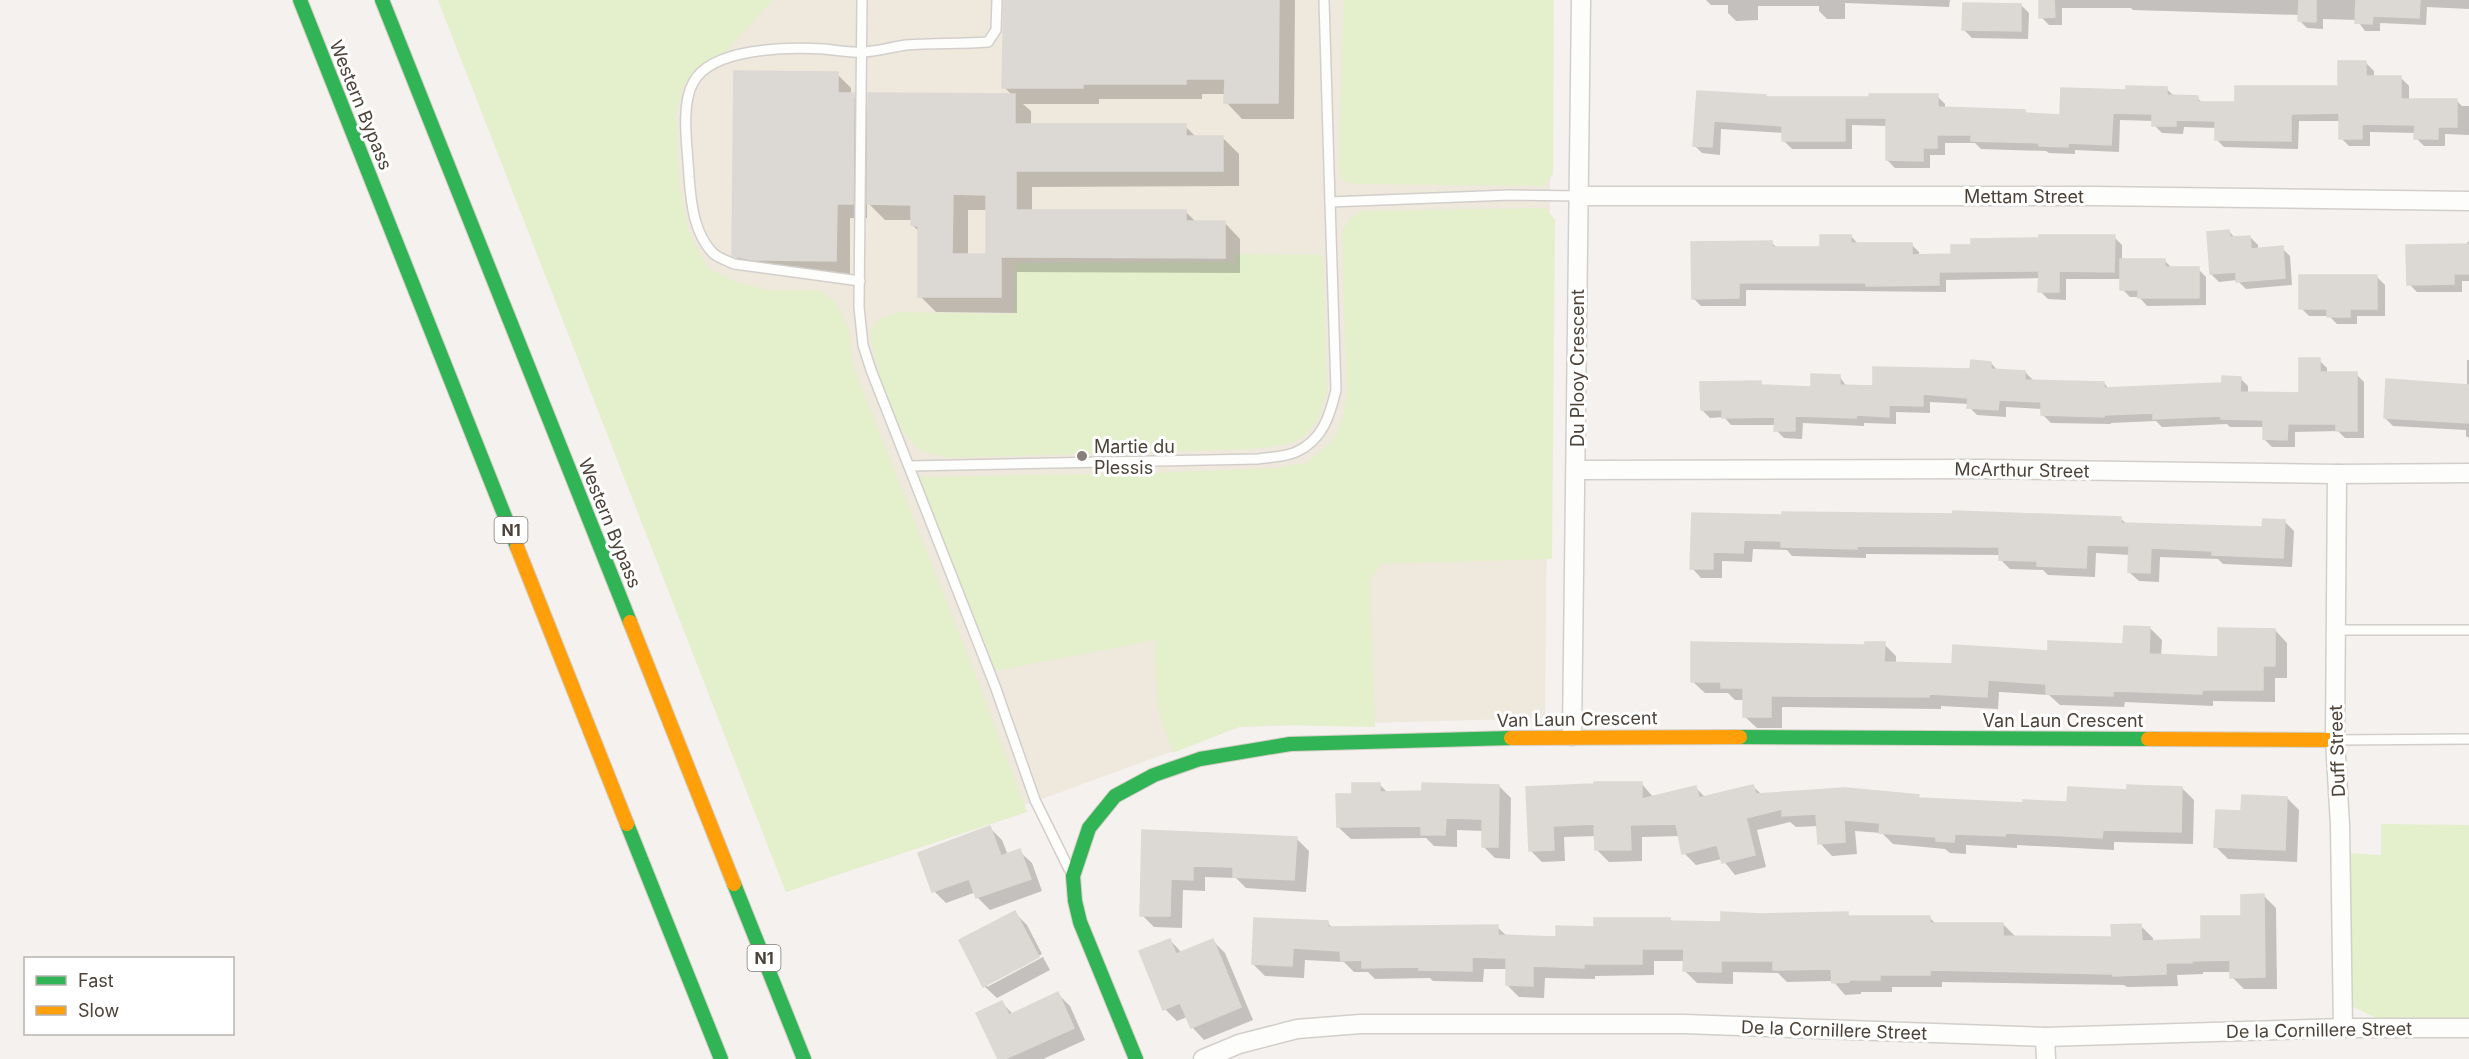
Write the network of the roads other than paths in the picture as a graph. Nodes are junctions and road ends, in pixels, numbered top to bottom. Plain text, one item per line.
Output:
1 (300, 0) edge
2 (382, 0) edge
3 (862, 0) edge
4 (997, 0) edge
5 (1324, 0) edge
6 (1581, 0) edge
7 (861, 52) junction
8 (1578, 196) junction
9 (2469, 201) edge
10 (1330, 202) junction
11 (860, 280) junction
12 (910, 466) junction
13 (1576, 470) junction
14 (2469, 472) edge
15 (2337, 474) junction
16 (2335, 630) junction
17 (2469, 630) edge
18 (1572, 736) junction
19 (2469, 739) edge
20 (2335, 740) junction
21 (1073, 876) junction
22 (2343, 1028) junction
23 (2469, 1028) edge
24 (2045, 1037) junction
25 (721, 1059) edge
26 (804, 1059) edge
27 (1136, 1059) edge
28 (1203, 1059) edge
29 (2046, 1059) edge

1 - 25 main road, Western Bypass / N1
2 - 26 main road, Western Bypass / N1
3 - 7 lane
4 - 7 lane
5 - 10 lane
6 - 8 street, Du Plooy Crescent
7 - 11 lane
7 - 11 lane
8 - 9 street, Mettam Street
8 - 10 lane
8 - 13 street, Du Plooy Crescent
10 - 12 lane
11 - 12 lane
12 - 21 lane
13 - 15 street, McArthur Street
13 - 18 street, Du Plooy Crescent
14 - 15 street, McArthur Street
15 - 16 street, Duff Street
16 - 17 lane
16 - 20 street, Duff Street
18 - 20 main road, Van Laun Crescent
18 - 21 main road, Van Laun Crescent
19 - 20 lane
20 - 22 street, Duff Street
21 - 27 main road, Van Laun Crescent
22 - 23 street, De la Cornillere Street
22 - 24 street, De la Cornillere Street
24 - 28 street, De la Cornillere Street
24 - 29 street

